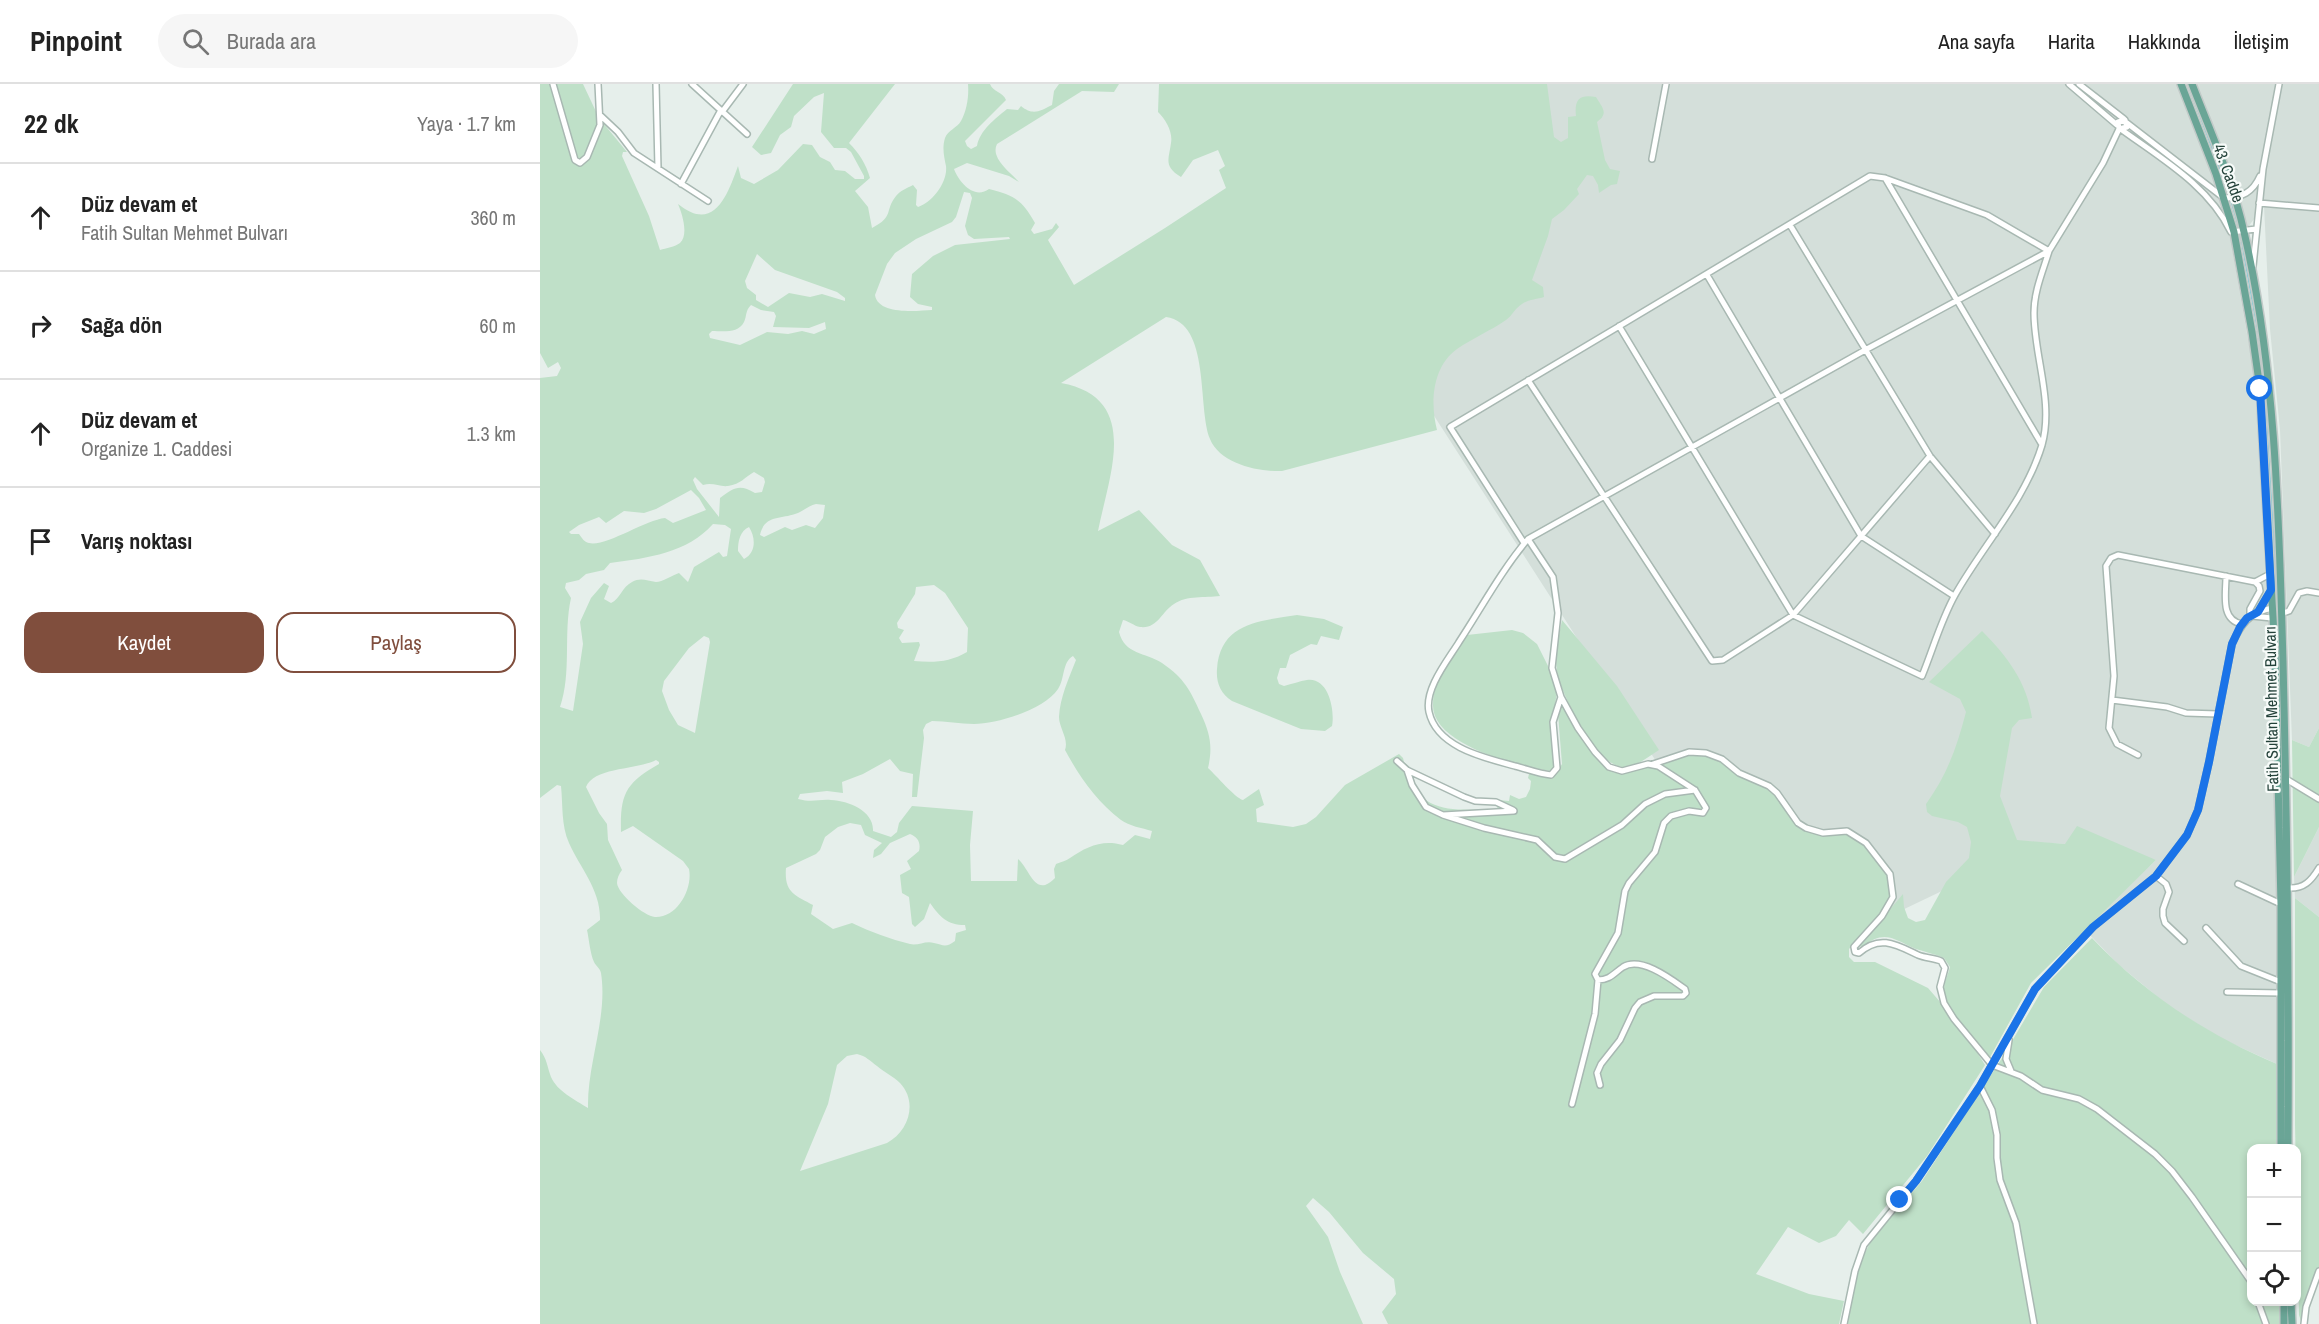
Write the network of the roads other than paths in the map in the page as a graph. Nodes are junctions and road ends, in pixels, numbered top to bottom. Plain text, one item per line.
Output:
1 (553, 84) edge
2 (598, 84) edge
3 (656, 84) edge
4 (692, 84) edge
5 (743, 84) edge
6 (1666, 84) edge
7 (2069, 84) edge
8 (2079, 84) edge
9 (2181, 84) edge
10 (2192, 84) edge
11 (2279, 84) edge
12 (722, 111) junction
13 (601, 116) junction
14 (2125, 121) junction
15 (2120, 128) junction
16 (747, 134) dead end
17 (1652, 159) dead end
18 (658, 168) junction
19 (2263, 169) junction
20 (2216, 174) junction
21 (1885, 178) junction
22 (2203, 182) junction
23 (681, 184) junction
24 (2224, 198) junction
25 (2236, 198) junction
26 (708, 201) dead end
27 (2259, 203) junction
28 (2319, 208) edge
29 (1790, 225) junction
30 (2256, 229) junction
31 (2244, 230) junction
32 (2233, 232) junction
33 (2049, 251) junction
34 (2253, 272) junction
35 (2242, 273) joint
36 (1707, 275) junction
37 (1958, 301) junction
38 (1619, 326) junction
39 (1867, 349) junction
40 (1528, 380) junction
41 (1780, 399) junction
42 (2042, 444) junction
43 (1692, 448) junction
44 (1930, 456) junction
45 (1604, 496) junction
46 (1995, 534) junction
47 (1861, 536) junction
48 (1526, 541) junction
49 (2270, 574) junction
50 (2226, 576) junction
51 (2255, 582) junction
52 (2271, 590) junction
53 (2319, 592) edge
54 (1954, 596) junction
55 (2272, 608) junction
56 (2258, 612) junction
57 (2283, 613) junction
58 (1793, 615) junction
59 (2250, 616) junction
60 (2272, 618) junction
61 (2242, 624) junction
62 (1561, 697) junction
63 (2112, 700) junction
64 (2218, 714) junction
65 (2138, 756) dead end
66 (1397, 761) dead end
67 (1653, 764) junction
68 (1407, 770) junction
69 (2286, 779) junction
70 (1695, 790) junction
71 (2319, 799) edge
72 (1443, 815) junction
73 (2319, 868) edge
74 (2156, 876) junction
75 (2238, 884) dead end
76 (2288, 888) junction
77 (2281, 904) junction
78 (2206, 928) dead end
79 (2184, 940) dead end
80 (1598, 980) junction
81 (2281, 982) junction
82 (2227, 992) dead end
83 (2281, 993) junction
84 (2009, 1035) junction
85 (1992, 1065) junction
86 (2012, 1072) junction
87 (1600, 1085) dead end
88 (1980, 1086) junction
89 (1572, 1104) dead end
90 (2282, 1144) edge
91 (2288, 1144) edge
92 (2319, 1271) edge
93 (2247, 1276) edge
94 (2259, 1306) edge
95 (2284, 1306) edge
96 (2291, 1306) edge
97 (1844, 1324) edge
98 (2034, 1324) edge
99 (2266, 1324) edge
100 (2284, 1324) edge
101 (2292, 1324) edge
102 (2304, 1324) edge

1 - 13 street
2 - 13 street
3 - 18 street
4 - 12 street
5 - 12 street
6 - 17 street
7 - 15 street
8 - 14 street
9 - 20 main road, 43. Cadde
10 - 25 main road, 43. Cadde
11 - 19 street
12 - 16 street
12 - 23 street
13 - 18 street
14 - 15 street
14 - 15 street
14 - 22 street
15 - 32 street
15 - 33 street
18 - 23 street
19 - 25 street
19 - 27 street
20 - 22 street
20 - 24 main road, 43. Cadde
21 - 29 street
21 - 33 street
21 - 37 street
22 - 24 street
23 - 26 street
24 - 25 street
24 - 32 main road, 43. Cadde
25 - 31 main road, 43. Cadde
27 - 28 street
27 - 30 street
29 - 36 street
29 - 39 street
30 - 31 street
30 - 34 street
31 - 32 street
31 - 34 main road, 43. Cadde
32 - 35 main road, 43. Cadde
33 - 37 street
33 - 42 street
34 - 57 main road, Fatih Sultan Mehmet Bulvarı
35 - 49 main road, Fatih Sultan Mehmet Bulvarı
36 - 38 street
36 - 41 street
37 - 39 street
37 - 42 street
38 - 40 street
38 - 43 street
39 - 41 street
39 - 44 street
40 - 45 street
40 - 48 street
41 - 43 street
41 - 47 street
42 - 46 street
43 - 45 street
43 - 58 street
44 - 46 street
44 - 47 street
45 - 48 street
45 - 58 street
46 - 54 street
47 - 54 street
47 - 58 street
48 - 62 street
48 - 62 street
49 - 51 street
49 - 52 main road, Fatih Sultan Mehmet Bulvarı
50 - 51 street
50 - 61 street
50 - 63 street
51 - 59 street
52 - 55 main road, Fatih Sultan Mehmet Bulvarı
52 - 56 street
53 - 57 street
54 - 58 street
55 - 56 street
55 - 57 main road
55 - 60 main road, Fatih Sultan Mehmet Bulvarı
56 - 59 street
57 - 60 main road
57 - 69 main road, Fatih Sultan Mehmet Bulvarı
59 - 60 street
59 - 61 street
60 - 77 main road, Fatih Sultan Mehmet Bulvarı
61 - 64 street
62 - 67 street
63 - 64 street
63 - 65 street
64 - 74 street
66 - 68 street
67 - 70 street
67 - 85 street
68 - 72 street
68 - 72 street
69 - 71 street
69 - 76 main road, Fatih Sultan Mehmet Bulvarı
70 - 72 street
70 - 80 street
73 - 76 street
74 - 79 street
74 - 84 street
75 - 77 street
76 - 91 main road, Fatih Sultan Mehmet Bulvarı
77 - 81 main road, Fatih Sultan Mehmet Bulvarı
78 - 81 street
80 - 87 street
80 - 89 street
81 - 83 main road, Fatih Sultan Mehmet Bulvarı
82 - 83 street
83 - 90 main road, Fatih Sultan Mehmet Bulvarı
84 - 85 street
84 - 86 street
85 - 86 street
85 - 88 street
86 - 93 street
88 - 97 street
88 - 98 street
92 - 102 street
94 - 99 street
95 - 100 main road
96 - 101 main road

